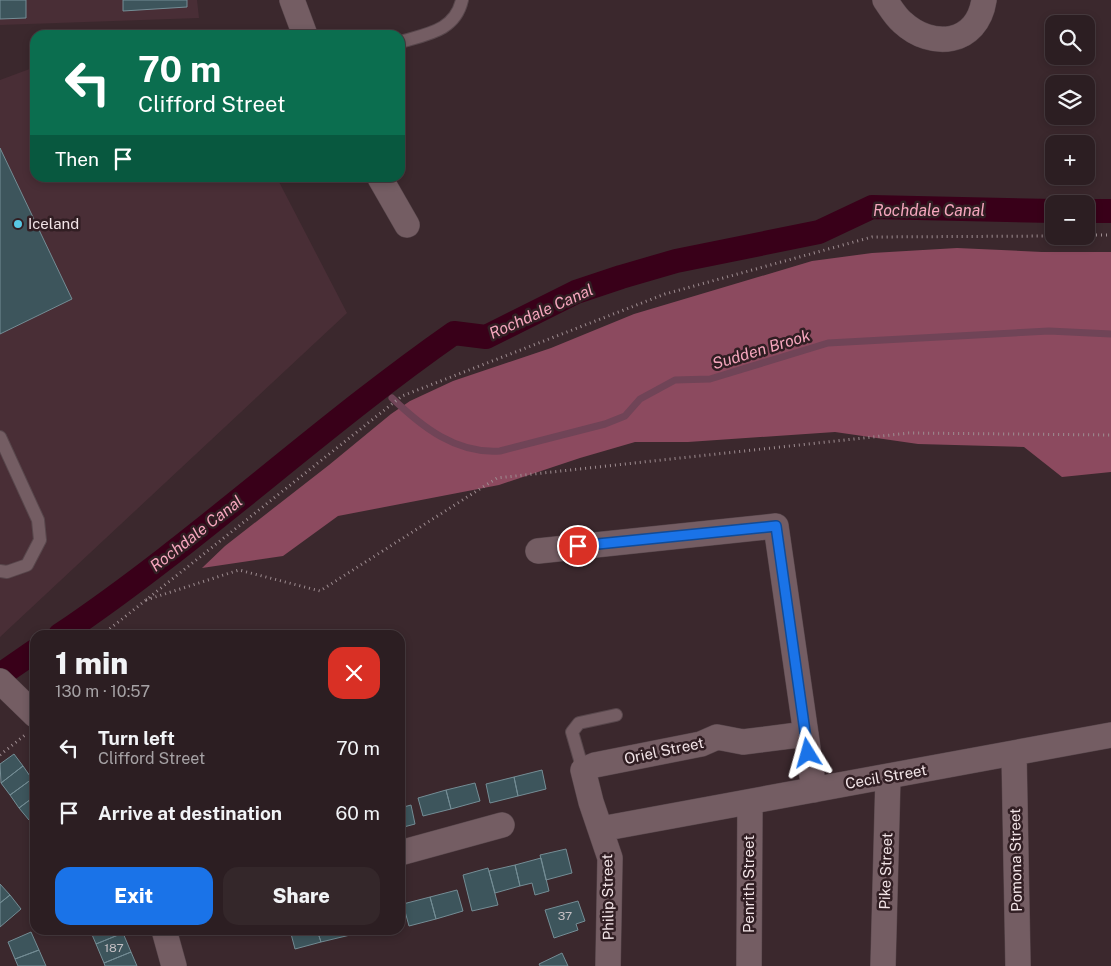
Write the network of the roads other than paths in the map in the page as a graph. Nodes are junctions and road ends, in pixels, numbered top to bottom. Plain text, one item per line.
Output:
1 (292, 0) edge
2 (462, 0) edge
3 (885, 0) edge
4 (984, 0) edge
5 (303, 30) edge
6 (405, 41) edge
7 (382, 182) edge
8 (407, 225) dead end
9 (0, 437) edge
10 (538, 551) dead end
11 (0, 571) edge
12 (7, 688) edge
13 (616, 715) dead end
14 (30, 720) edge
15 (806, 734) junction
16 (1111, 735) edge
17 (1014, 753) junction
18 (583, 770) junction
19 (888, 776) junction
20 (814, 790) junction
21 (750, 802) junction
22 (502, 825) dead end
23 (602, 830) junction
24 (405, 852) edge
25 (165, 935) edge
26 (174, 966) edge
27 (608, 966) edge
28 (748, 966) edge
29 (883, 966) edge
30 (1018, 966) edge

1 - 5 street
2 - 6 lane
3 - 4 street
7 - 8 street
9 - 11 lane
10 - 15 street
12 - 14 street
13 - 18 lane
15 - 18 street, Oriel Street
15 - 20 street
16 - 17 street, Cecil Street
17 - 19 street, Cecil Street
17 - 30 street, Pomona Street
18 - 23 street
19 - 20 street, Cecil Street
19 - 29 street, Pike Street
20 - 21 street, Cecil Street
21 - 23 street, Cecil Street
21 - 28 street, Penrith Street
22 - 24 street
23 - 27 street, Philip Street
25 - 26 street

